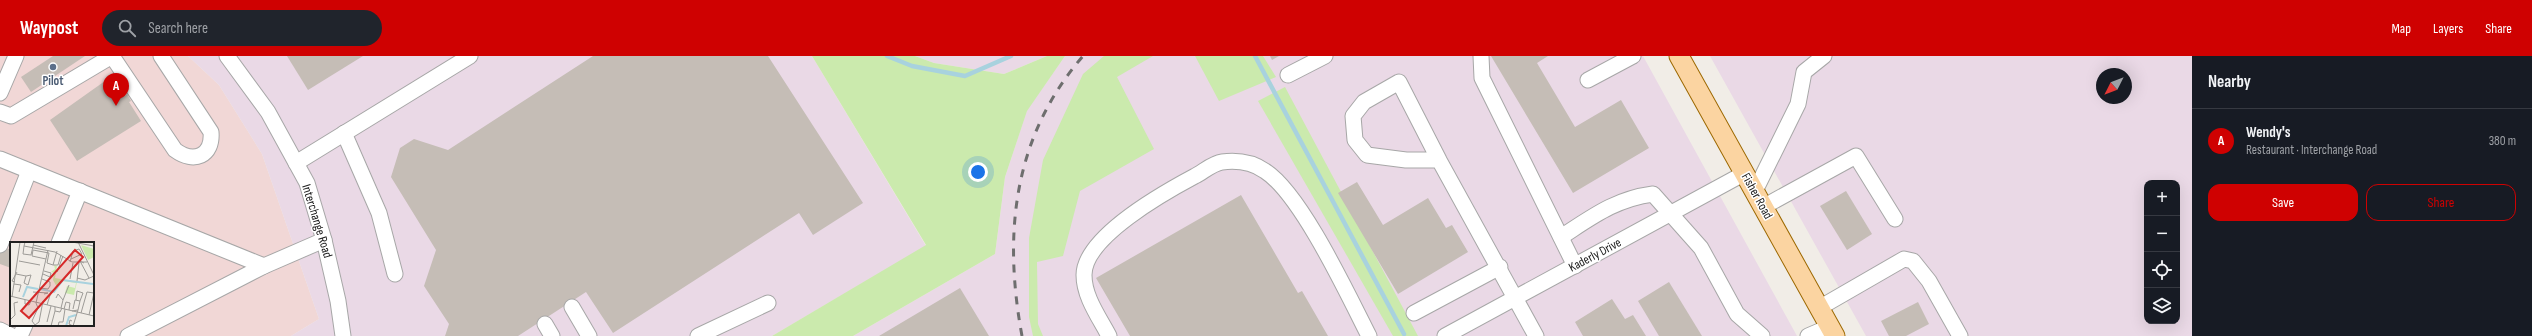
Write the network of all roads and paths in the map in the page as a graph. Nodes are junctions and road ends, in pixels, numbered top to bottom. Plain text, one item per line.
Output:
1 (16, 56) edge
2 (112, 56) edge
3 (162, 56) edge
4 (227, 56) edge
5 (470, 56) edge
6 (1325, 56) edge
7 (1481, 56) edge
8 (1633, 56) edge
9 (1679, 56) edge
10 (1823, 56) edge
11 (1288, 75) dead end
12 (1588, 80) dead end
13 (0, 93) edge
14 (0, 112) edge
15 (344, 133) junction
16 (0, 159) edge
17 (1439, 160) junction
18 (296, 163) junction
19 (29, 171) junction
20 (1745, 174) junction
21 (80, 191) junction
22 (1759, 199) junction
23 (1671, 214) junction
24 (1895, 219) dead end
25 (1561, 237) junction
26 (324, 240) junction
27 (59, 242) edge
28 (0, 245) edge
29 (264, 266) junction
30 (1575, 266) junction
31 (1500, 267) junction
32 (395, 274) dead end
33 (1517, 297) junction
34 (768, 303) dead end
35 (572, 307) dead end
36 (1819, 308) junction
37 (1414, 313) dead end
38 (25, 326) edge
39 (0, 330) edge
40 (1832, 331) edge
41 (12, 336) edge
42 (20, 336) edge
43 (128, 336) edge
44 (343, 336) edge
45 (588, 336) edge
46 (698, 336) edge
47 (1109, 336) edge
48 (1369, 336) edge
49 (1445, 336) edge
50 (1536, 336) edge
51 (1762, 336) edge
52 (1808, 336) edge
53 (1960, 336) edge

1 - 13 street
2 - 3 street
2 - 14 street
4 - 18 street, Interchange Road
5 - 15 street
6 - 11 street
7 - 25 street
8 - 12 street
9 - 20 main road, Fisher Road
10 - 22 street
15 - 18 street
15 - 32 street
16 - 19 street
17 - 17 street
17 - 31 street
18 - 26 street, Interchange Road
19 - 21 street
19 - 28 street
20 - 22 main road, Fisher Road
20 - 23 street, Kaderly Drive
21 - 27 street
21 - 29 street
22 - 24 street
22 - 36 main road, Fisher Road
23 - 25 street
23 - 30 street, Kaderly Drive
23 - 51 street
25 - 30 street
26 - 29 street
26 - 44 street, Interchange Road
29 - 43 street
30 - 33 street, Kaderly Drive
31 - 33 street
31 - 37 street
33 - 49 street, Kaderly Drive
33 - 50 street
34 - 46 street
35 - 45 street
36 - 40 main road, Fisher Road
36 - 53 street
38 - 42 street
39 - 41 street
40 - 52 street
47 - 48 street

